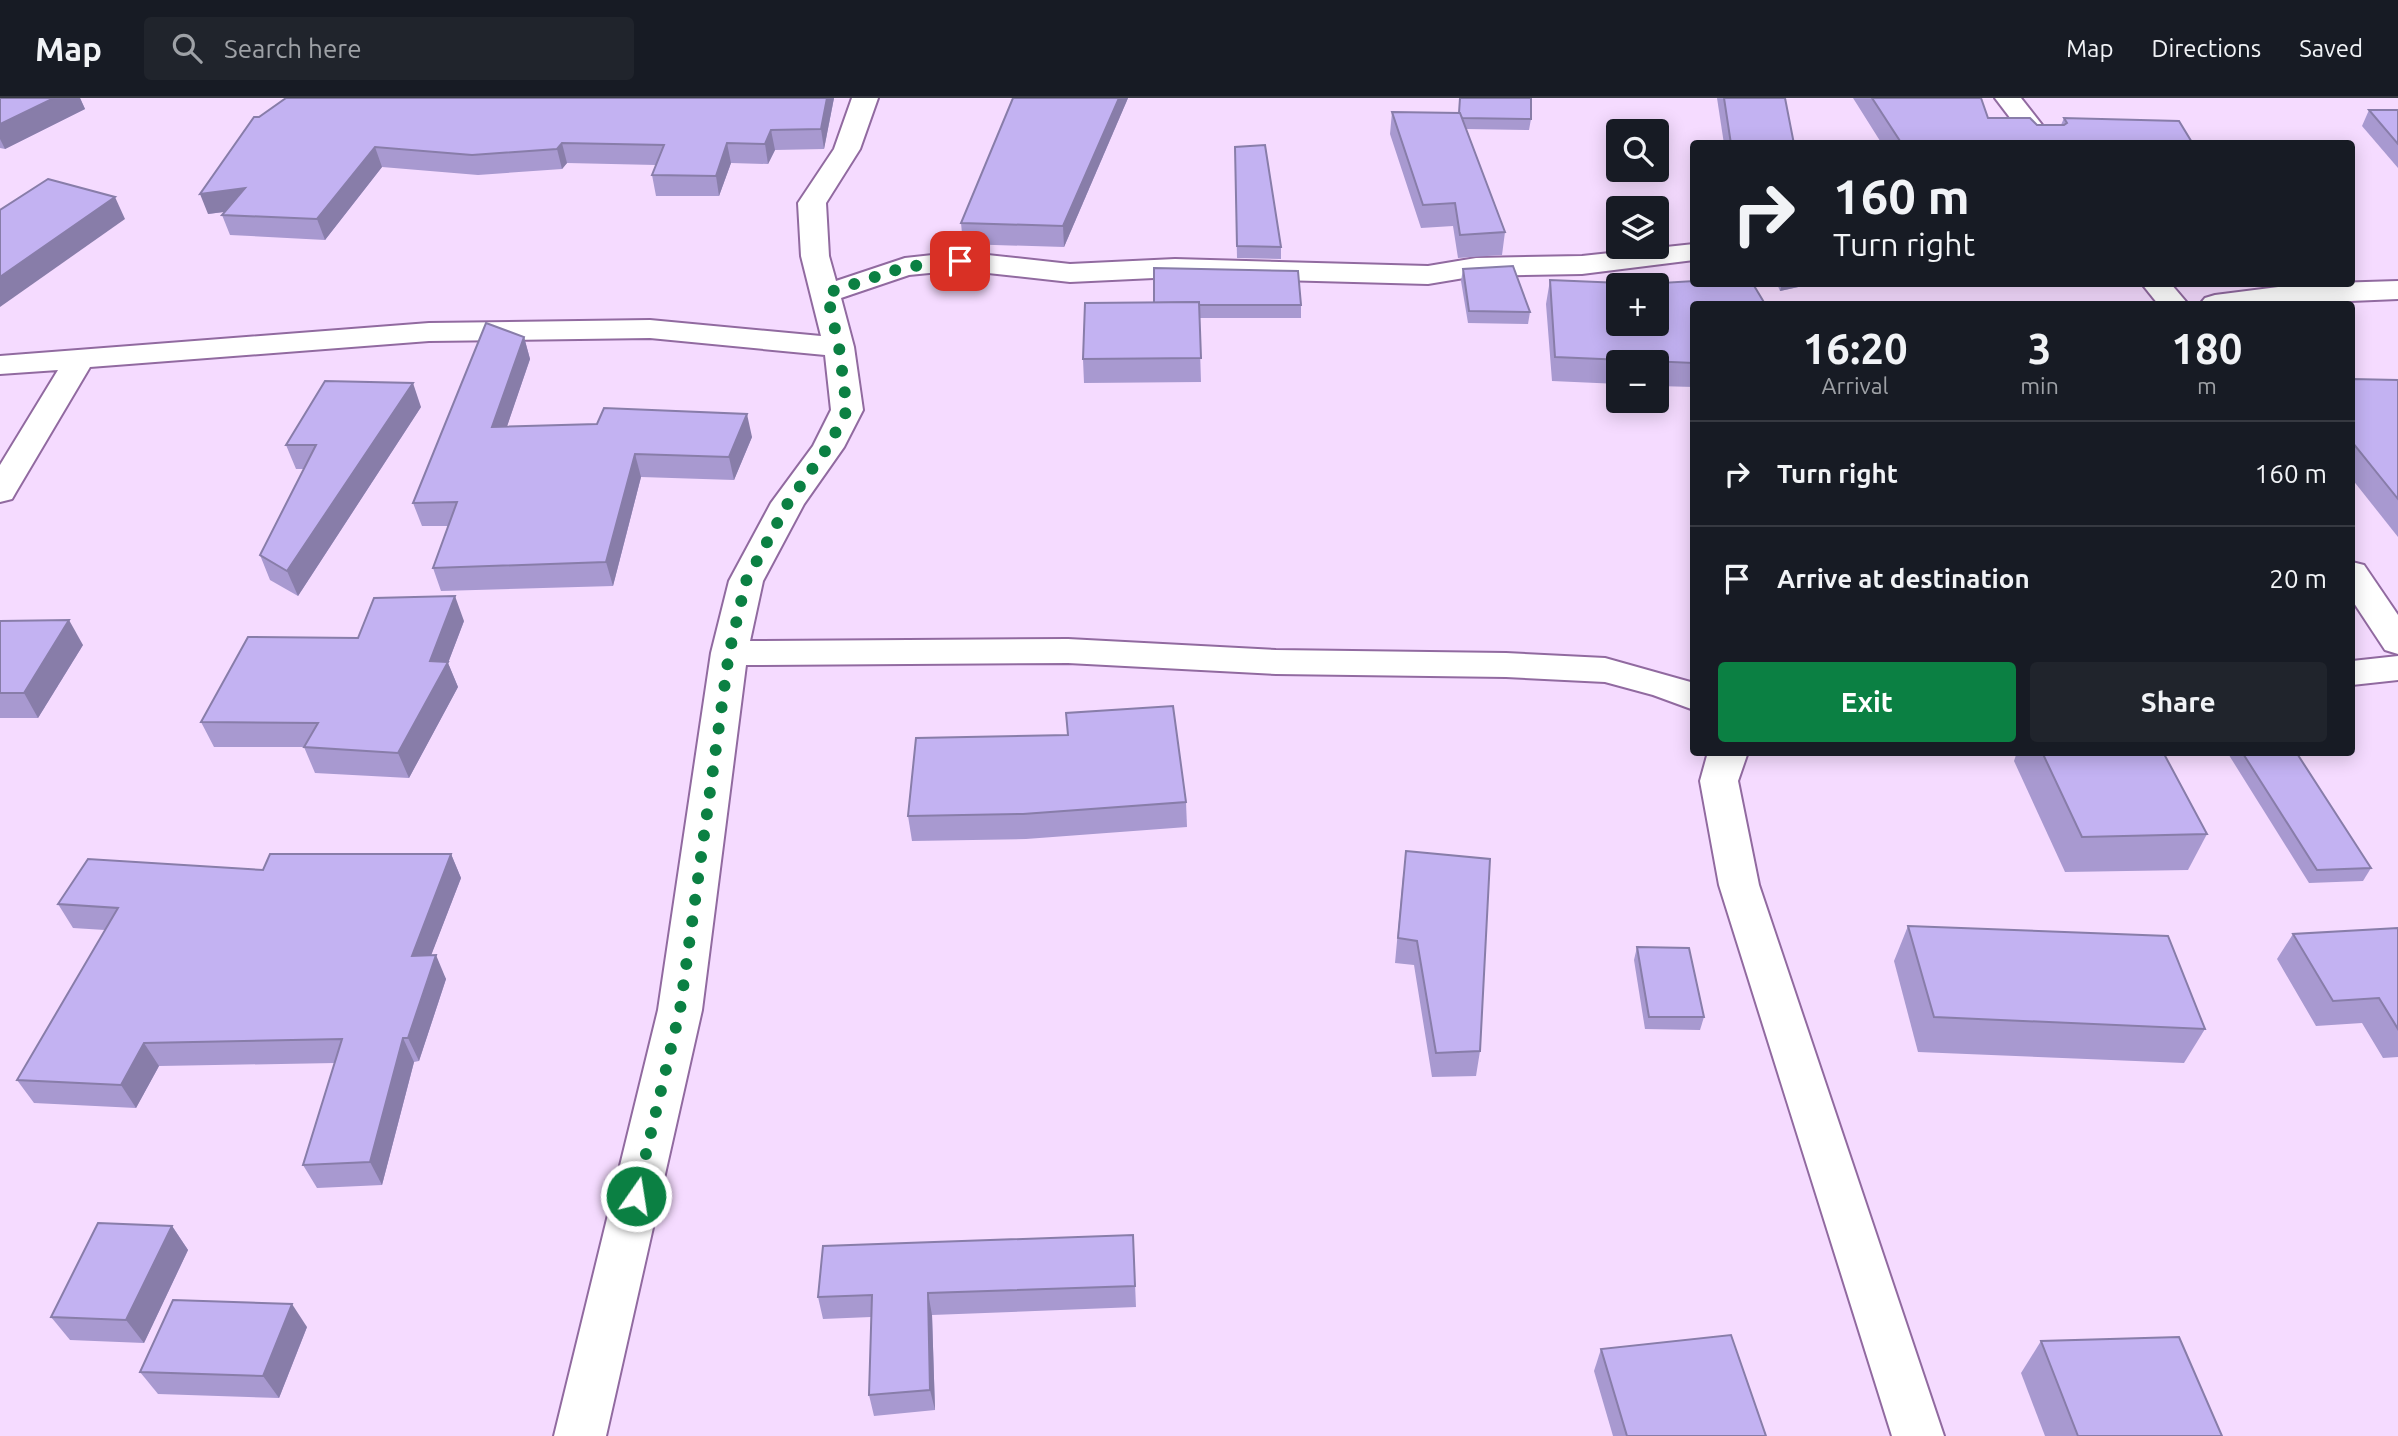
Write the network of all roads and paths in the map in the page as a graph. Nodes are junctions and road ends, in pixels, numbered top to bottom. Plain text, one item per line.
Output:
1 (865, 98) edge
2 (2008, 98) edge
3 (2041, 140) edge
4 (1690, 252) edge
5 (2159, 287) edge
6 (2398, 290) edge
7 (827, 293) junction
8 (2170, 301) edge
9 (2238, 301) edge
10 (839, 347) junction
11 (78, 361) junction
12 (0, 365) edge
13 (0, 492) edge
14 (2355, 578) edge
15 (2398, 642) edge
16 (729, 653) junction
17 (2398, 668) edge
18 (2355, 673) edge
19 (1690, 695) edge
20 (1725, 756) edge
21 (580, 1436) edge
22 (1918, 1436) edge

1 - 7 street
2 - 3 street
4 - 7 street
5 - 8 street
6 - 9 street
7 - 10 street
10 - 11 street
10 - 16 street
11 - 12 street
11 - 13 street
14 - 15 street
16 - 19 street
16 - 21 street
17 - 18 street
20 - 22 street

